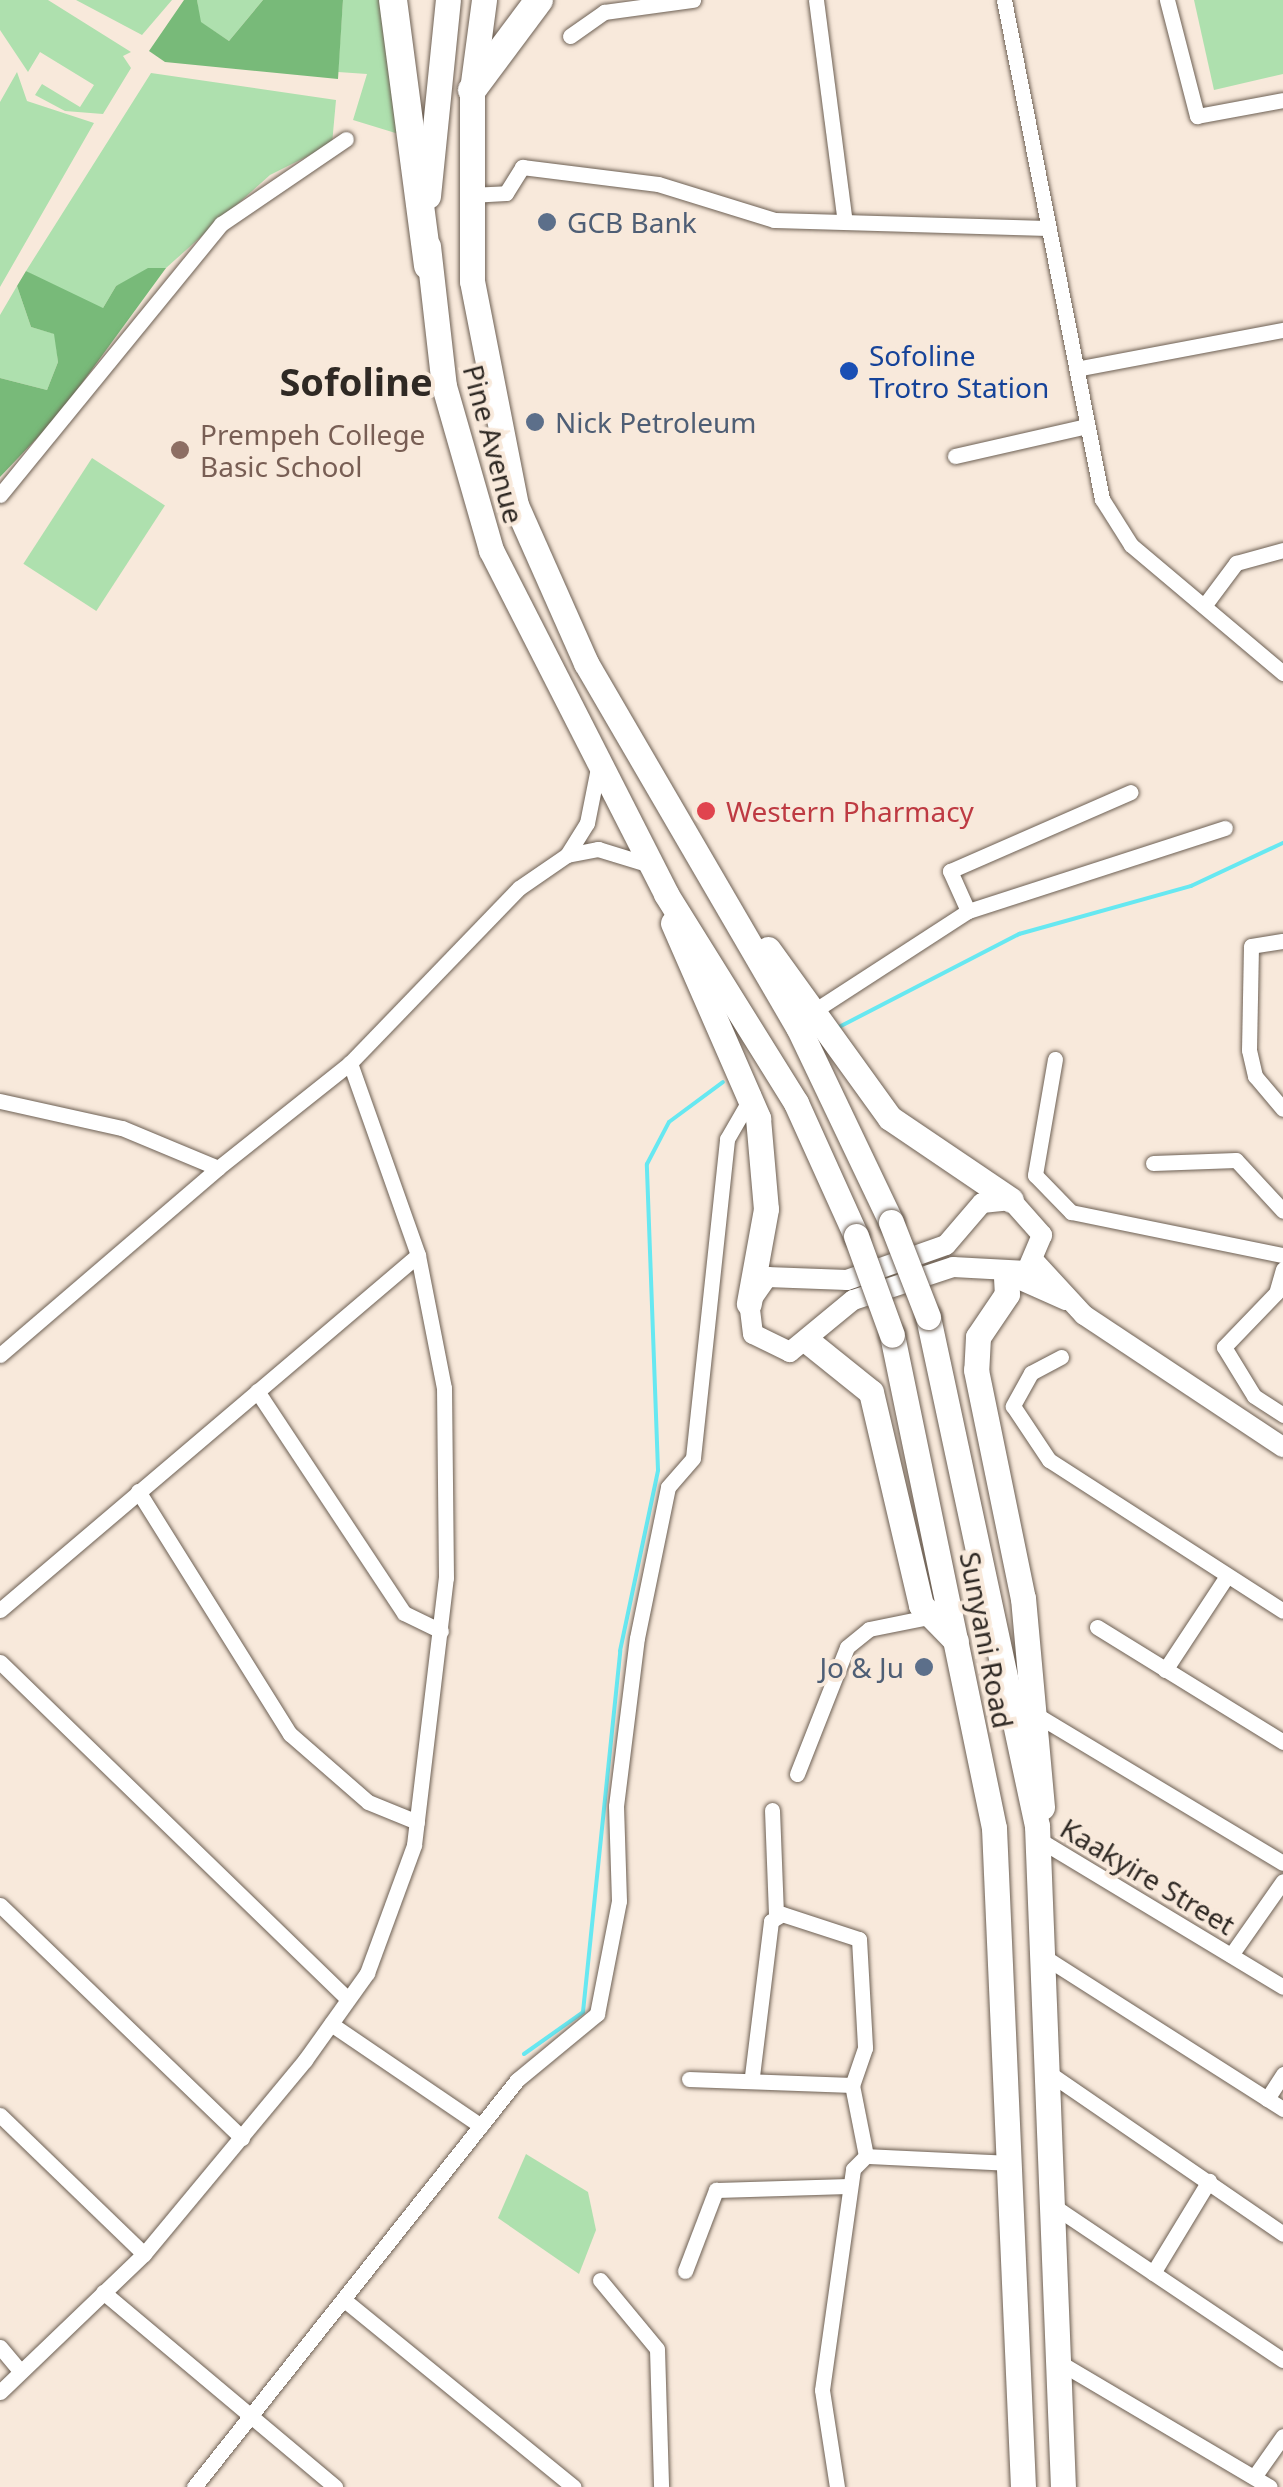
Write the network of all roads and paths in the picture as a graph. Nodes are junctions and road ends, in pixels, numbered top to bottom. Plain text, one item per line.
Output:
1 (393, 0) edge
2 (448, 0) edge
3 (484, 0) edge
4 (539, 0) edge
5 (692, 0) edge
6 (816, 0) edge
7 (1004, 0) edge
8 (1167, 0) edge
9 (570, 36) dead end
10 (472, 90) junction
11 (1283, 100) edge
12 (346, 140) dead end
13 (470, 195) junction
14 (844, 216) junction
15 (1048, 228) junction
16 (428, 266) junction
17 (1283, 330) edge
18 (1081, 368) junction
19 (1087, 426) junction
20 (955, 456) dead end
21 (0, 494) edge
22 (1283, 550) edge
23 (1204, 606) junction
24 (1283, 674) edge
25 (598, 768) junction
26 (1130, 792) dead end
27 (1225, 828) dead end
28 (568, 855) junction
29 (699, 860) junction
30 (652, 867) junction
31 (666, 894) junction
32 (968, 911) junction
33 (1282, 941) edge
34 (814, 1011) junction
35 (1055, 1059) dead end
36 (350, 1062) junction
37 (753, 1094) junction
38 (0, 1100) edge
39 (1283, 1109) edge
40 (1153, 1163) dead end
41 (218, 1168) junction
42 (1011, 1200) junction
43 (1283, 1210) edge
44 (418, 1255) junction
45 (1283, 1255) edge
46 (1036, 1263) junction
47 (1283, 1269) edge
48 (1009, 1276) junction
49 (749, 1302) junction
50 (1072, 1303) junction
51 (810, 1343) junction
52 (0, 1355) edge
53 (1061, 1356) dead end
54 (257, 1391) junction
55 (1283, 1415) edge
56 (1283, 1447) edge
57 (138, 1490) junction
58 (1227, 1576) junction
59 (0, 1610) edge
60 (1283, 1611) edge
61 (928, 1618) junction
62 (1097, 1627) dead end
63 (441, 1631) junction
64 (956, 1641) junction
65 (0, 1662) edge
66 (1165, 1670) junction
67 (1040, 1716) junction
68 (1283, 1742) edge
69 (796, 1774) dead end
70 (772, 1810) dead end
71 (418, 1822) junction
72 (1038, 1833) junction
73 (1283, 1863) edge
74 (1283, 1881) edge
75 (0, 1905) edge
76 (776, 1914) junction
77 (1231, 1955) junction
78 (1046, 1958) junction
79 (1281, 1983) edge
80 (348, 1999) junction
81 (330, 2024) junction
82 (1049, 2073) junction
83 (1283, 2074) edge
84 (752, 2076) junction
85 (688, 2079) dead end
86 (852, 2085) junction
87 (1267, 2099) junction
88 (1283, 2109) edge
89 (0, 2115) edge
90 (481, 2126) junction
91 (242, 2138) junction
92 (866, 2156) junction
93 (1009, 2163) junction
94 (1209, 2182) junction
95 (849, 2186) junction
96 (1052, 2205) junction
97 (1283, 2234) edge
98 (144, 2254) junction
99 (685, 2271) dead end
100 (1154, 2273) junction
101 (600, 2280) dead end
102 (103, 2292) junction
103 (348, 2304) junction
104 (0, 2347) edge
105 (1283, 2360) edge
106 (1058, 2361) junction
107 (19, 2370) junction
108 (0, 2392) edge
109 (254, 2420) junction
110 (1283, 2436) edge
111 (1254, 2478) junction
112 (194, 2487) edge
113 (334, 2487) edge
114 (574, 2487) edge
115 (660, 2487) edge
116 (837, 2487) edge
117 (1023, 2487) edge
118 (1063, 2487) edge
119 (1270, 2487) edge

1 - 16 highway
2 - 16 main road, Pine Avenue
3 - 10 main road
4 - 10 highway
5 - 9 street
6 - 14 street
7 - 15 street
8 - 11 street
10 - 13 main road
12 - 21 street
13 - 14 street
13 - 29 main road
14 - 15 street
15 - 18 street
16 - 25 main road, Pine Avenue
17 - 18 street
18 - 19 street
19 - 20 street
19 - 23 street
22 - 23 street
23 - 24 street
25 - 28 street
25 - 30 main road, Pine Avenue
26 - 32 street
27 - 32 street
28 - 30 street
28 - 36 street
29 - 34 main road
29 - 72 main road, bridge
30 - 31 main road, Sunyani Road
31 - 37 main road
31 - 64 main road, Sunyani Road, bridge
32 - 34 street
33 - 39 street
34 - 42 main road
35 - 45 street
36 - 41 street
36 - 44 street
37 - 49 main road
37 - 90 street
38 - 41 street
40 - 43 street
41 - 52 street
42 - 46 street
42 - 49 street
44 - 54 street
44 - 63 street
46 - 48 street
46 - 50 street
47 - 55 street
48 - 50 street
48 - 51 street
48 - 67 main road
49 - 51 street
50 - 56 street
51 - 61 main road
53 - 58 street
54 - 57 street
54 - 63 street
57 - 59 street
57 - 71 street
58 - 60 street
58 - 66 street
61 - 64 main road
61 - 69 street
62 - 66 street
63 - 71 street
64 - 93 main road, Sunyani Road
65 - 80 street
66 - 68 street
67 - 72 main road
67 - 73 street
70 - 76 street
71 - 80 street
72 - 77 street, Kaakyire Street
72 - 78 main road
74 - 77 street
75 - 91 street
76 - 84 street
76 - 86 street
77 - 79 street, Kaakyire Street
78 - 82 main road
78 - 87 street
80 - 81 street
81 - 90 street
81 - 91 street
82 - 94 street
82 - 96 main road
83 - 87 street
84 - 85 street
84 - 86 street
86 - 92 street
87 - 88 street
89 - 98 street
90 - 103 street
91 - 98 street
92 - 93 street
92 - 95 street
93 - 117 main road, Sunyani Road
94 - 97 street
94 - 100 street
95 - 99 street
95 - 116 street
96 - 100 street
96 - 106 main road
98 - 102 street
100 - 105 street
101 - 115 street
102 - 107 street
102 - 109 street
103 - 109 street
103 - 114 street
104 - 107 street
106 - 111 street
106 - 118 main road
107 - 108 street
109 - 112 street
109 - 113 street
110 - 111 street
111 - 119 street

